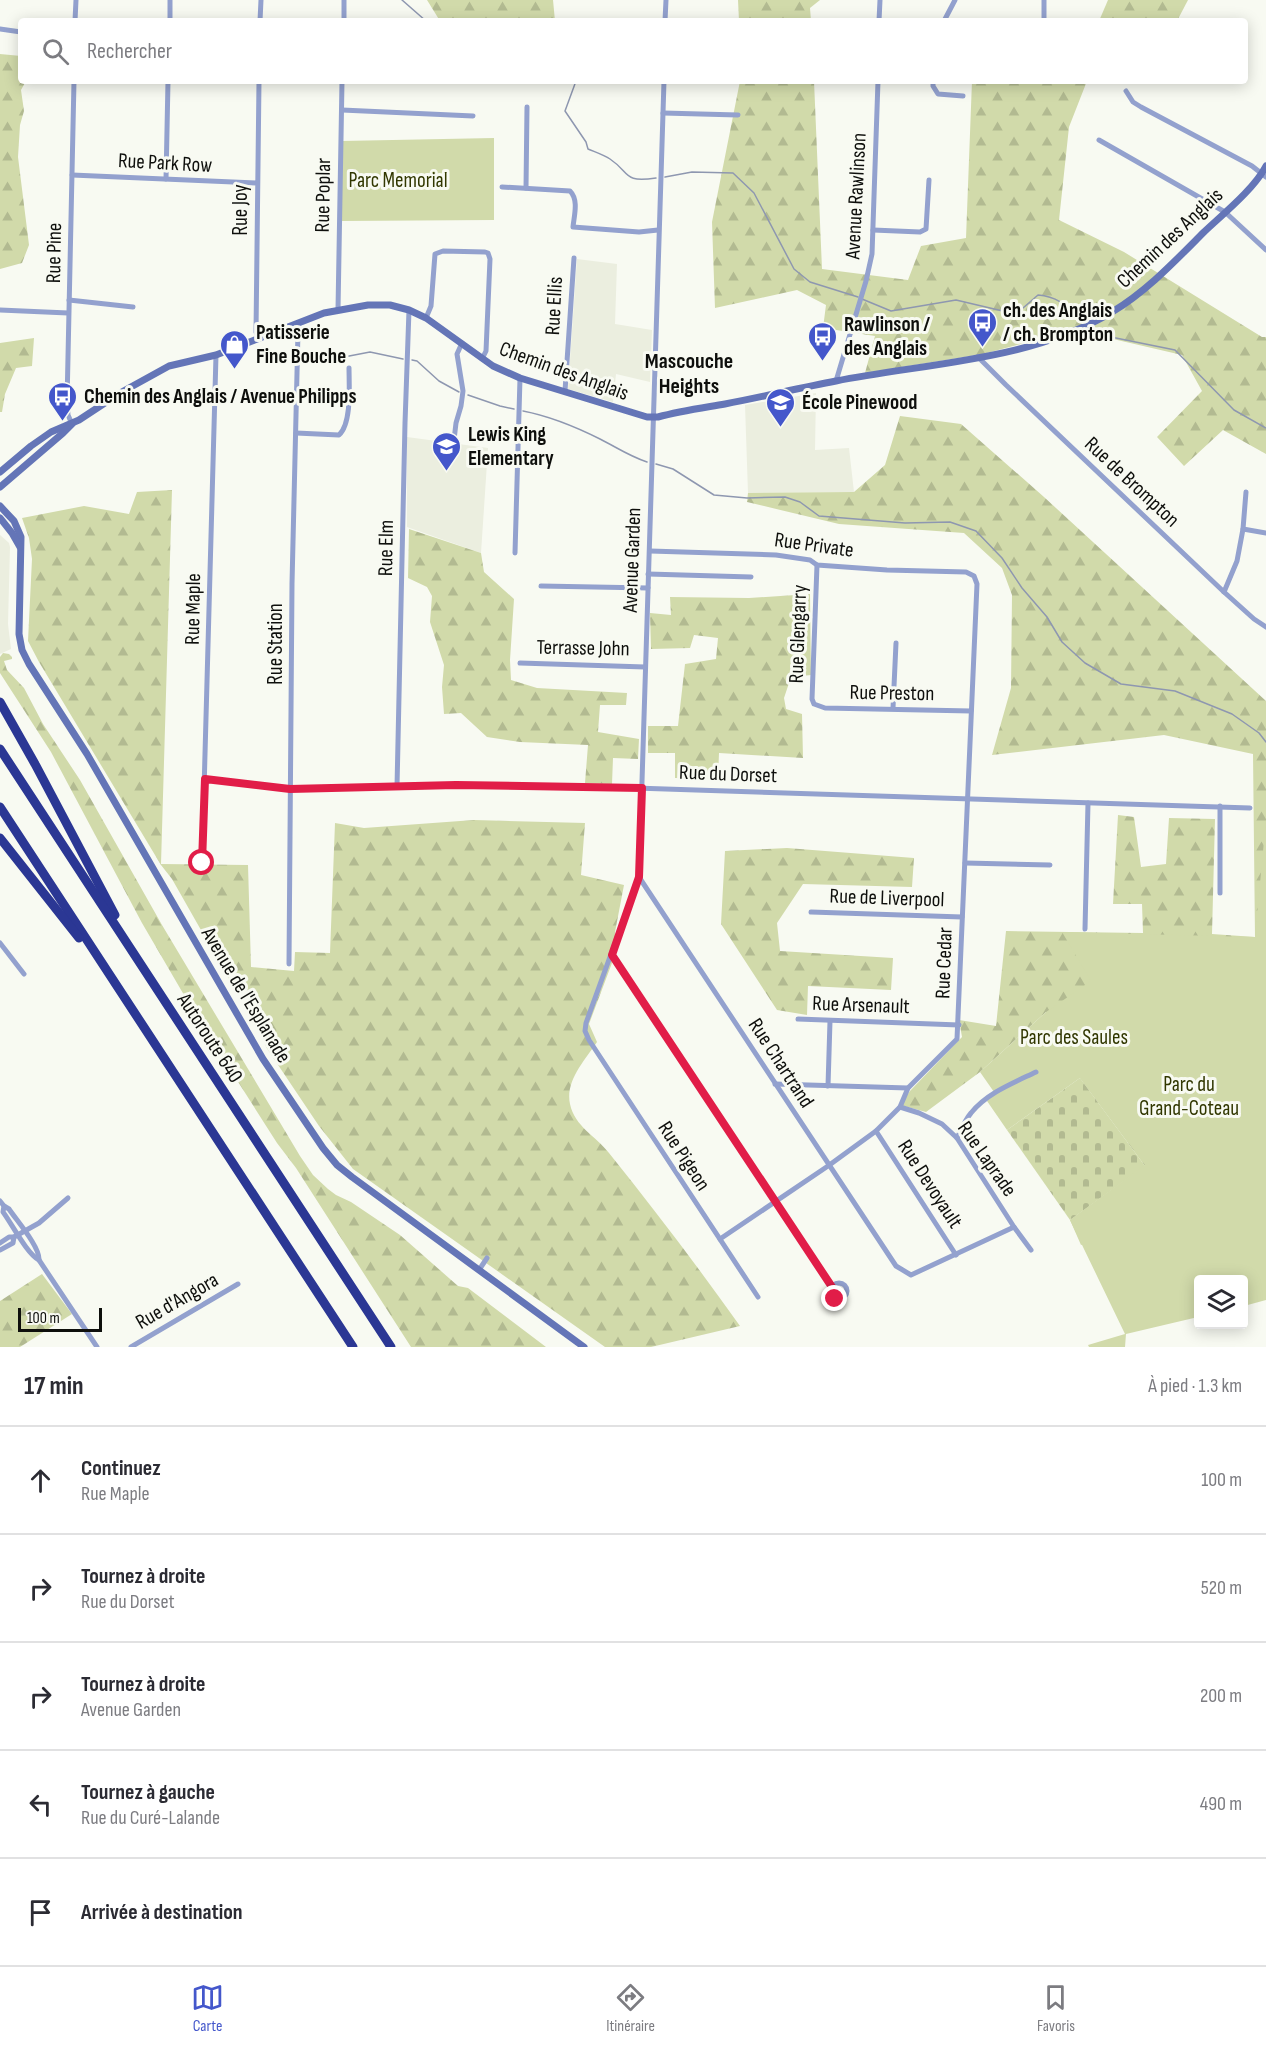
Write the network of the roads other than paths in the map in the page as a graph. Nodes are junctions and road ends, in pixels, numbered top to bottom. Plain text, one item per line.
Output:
1 (76, 0) edge
2 (170, 0) edge
3 (261, 0) edge
4 (344, 0) edge
5 (666, 0) edge
6 (880, 0) edge
7 (955, 0) edge
8 (1044, 0) edge
9 (75, 18) edge
10 (170, 18) edge
11 (260, 18) edge
12 (344, 18) edge
13 (665, 18) edge
14 (879, 18) edge
15 (946, 18) edge
16 (1044, 18) edge
17 (0, 29) edge
18 (18, 32) edge
19 (74, 84) edge
20 (168, 84) edge
21 (259, 84) edge
22 (342, 84) edge
23 (664, 84) edge
24 (878, 84) edge
25 (933, 84) edge
26 (1125, 91) dead end
27 (963, 96) dead end
28 (527, 107) dead end
29 (342, 110) junction
30 (663, 113) junction
31 (738, 115) dead end
32 (473, 116) dead end
33 (1099, 140) dead end
34 (1266, 166) edge
35 (72, 175) junction
36 (1264, 176) edge
37 (166, 179) junction
38 (929, 180) dead end
39 (256, 183) junction
40 (502, 187) dead end
41 (526, 188) junction
42 (1225, 212) junction
43 (658, 230) junction
44 (873, 230) junction
45 (1266, 250) edge
46 (574, 258) dead end
47 (69, 300) junction
48 (133, 307) dead end
49 (0, 310) edge
50 (338, 310) junction
51 (410, 310) junction
52 (68, 313) junction
53 (426, 318) junction
54 (296, 324) junction
55 (258, 338) junction
56 (462, 343) junction
57 (216, 355) junction
58 (978, 357) junction
59 (482, 359) junction
60 (349, 368) dead end
61 (520, 378) junction
62 (836, 381) junction
63 (565, 391) junction
64 (653, 417) junction
65 (72, 424) junction
66 (296, 433) junction
67 (454, 440) dead end
68 (0, 472) edge
69 (0, 487) edge
70 (1246, 492) dead end
71 (0, 506) edge
72 (0, 518) edge
73 (1243, 529) junction
74 (1266, 533) edge
75 (650, 551) junction
76 (515, 553) dead end
77 (22, 561) junction
78 (817, 565) junction
79 (648, 574) junction
80 (974, 576) joint
81 (750, 577) dead end
82 (541, 586) dead end
83 (648, 588) junction
84 (1224, 592) junction
85 (1266, 627) edge
86 (896, 643) dead end
87 (520, 663) dead end
88 (645, 666) junction
89 (0, 702) edge
90 (814, 704) joint
91 (893, 708) junction
92 (970, 711) junction
93 (0, 749) edge
94 (205, 779) junction
95 (398, 787) junction
96 (642, 788) junction
97 (290, 789) junction
98 (968, 798) junction
99 (1088, 802) junction
100 (1220, 806) junction
101 (0, 807) edge
102 (1250, 808) dead end
103 (0, 838) edge
104 (202, 863) dead end
105 (965, 863) junction
106 (1050, 865) dead end
107 (639, 877) junction
108 (1220, 893) dead end
109 (811, 912) dead end
110 (962, 917) junction
111 (1085, 929) dead end
112 (1, 947) edge
113 (133, 952) junction
114 (612, 955) junction
115 (289, 964) dead end
116 (24, 974) dead end
117 (113, 980) junction
118 (798, 1019) dead end
119 (830, 1021) junction
120 (959, 1025) junction
121 (585, 1031) joint
122 (1036, 1072) dead end
123 (775, 1084) junction
124 (828, 1086) junction
125 (908, 1088) junction
126 (900, 1107) junction
127 (876, 1131) junction
128 (957, 1138) junction
129 (828, 1166) junction
130 (68, 1198) dead end
131 (774, 1202) junction
132 (2, 1204) edge
133 (1014, 1227) junction
134 (19, 1234) junction
135 (720, 1239) junction
136 (0, 1243) edge
137 (0, 1250) edge
138 (1031, 1250) dead end
139 (956, 1255) junction
140 (487, 1258) dead end
141 (478, 1270) junction
142 (238, 1284) dead end
143 (832, 1287) dead end
144 (758, 1297) dead end
145 (98, 1347) edge
146 (131, 1347) edge
147 (353, 1347) edge
148 (391, 1347) edge
149 (584, 1347) edge

1 - 9 street
2 - 10 street
3 - 11 street
4 - 12 street
5 - 13 street
6 - 14 street
7 - 15 street
8 - 16 street
17 - 18 street
19 - 35 street, Rue Pine
20 - 37 street
21 - 39 street, Rue Joy
22 - 29 street, Rue Poplar
23 - 30 street, Avenue Garden
24 - 44 street, Avenue Rawlinson
25 - 27 street
26 - 36 street
28 - 41 street
29 - 32 street
29 - 50 street, Rue Poplar
30 - 31 street
30 - 43 street, Avenue Garden
33 - 42 street
34 - 36 street, Chemin des Anglais
35 - 37 street, Rue Park Row
35 - 47 street, Rue Pine
36 - 42 street, Chemin des Anglais
37 - 39 street, Rue Park Row
38 - 44 street
39 - 55 street, Rue Joy
40 - 41 street
41 - 43 street
42 - 45 street
42 - 58 street, Chemin des Anglais
43 - 64 street, Avenue Garden
44 - 62 street, Avenue Rawlinson
46 - 63 street, Rue Ellis
47 - 48 street
47 - 52 street, Rue Pine
49 - 52 street
50 - 51 street, Chemin des Anglais
50 - 54 street, Chemin des Anglais
51 - 53 street, Chemin des Anglais
51 - 95 street, Rue Elm
52 - 65 street, Rue Pine
53 - 56 street, Chemin des Anglais
53 - 59 street
54 - 55 street, Chemin des Anglais
54 - 66 street, Rue Station
55 - 57 street, Chemin des Anglais
56 - 59 street, Chemin des Anglais
56 - 67 street
57 - 65 street, Chemin des Anglais
57 - 94 street, Rue Maple
58 - 62 street, Chemin des Anglais
58 - 84 street, Rue de Brompton
59 - 61 street, Chemin des Anglais
60 - 66 street
61 - 63 street, Chemin des Anglais
61 - 76 street
62 - 64 street, Chemin des Anglais
63 - 64 street, Chemin des Anglais
64 - 75 street, Avenue Garden
65 - 68 street, Chemin des Anglais
65 - 69 street, Chemin des Anglais
66 - 97 street, Rue Station
70 - 73 street
71 - 77 street, Avenue de l'Esplanade
72 - 77 street, Avenue de l'Esplanade
73 - 74 street
73 - 84 street
75 - 78 street, Rue Private
75 - 79 street, Avenue Garden
77 - 141 street, Avenue de l'Esplanade
78 - 80 street, Rue Private
78 - 90 street, Rue Glengarry
79 - 81 street
79 - 83 street, Avenue Garden
80 - 92 street, Rue Cedar
82 - 83 street
83 - 88 street, Avenue Garden
84 - 85 street, Rue de Brompton
86 - 91 street
87 - 88 street, Terrasse John
88 - 96 street, Avenue Garden
89 - 113 highway
90 - 91 street, Rue Preston
91 - 92 street, Rue Preston
92 - 98 street, Rue Cedar
93 - 113 highway, Autoroute 640
94 - 97 street, Rue du Dorset
94 - 104 street, Rue Maple
95 - 96 street, Rue du Dorset
95 - 97 street, Rue du Dorset
96 - 98 street, Rue du Dorset
96 - 107 street, Avenue Garden
97 - 115 street, Rue Station
98 - 99 street, Rue du Dorset
98 - 105 street, Rue Cedar
99 - 100 street, Rue du Dorset
99 - 111 street
100 - 102 street, Rue du Dorset
100 - 108 street
101 - 117 highway
103 - 117 highway
105 - 106 street
105 - 110 street, Rue Cedar
107 - 114 street, Avenue Garden
107 - 123 street, Rue Chartrand
109 - 110 street, Rue de Liverpool
110 - 120 street, Rue Cedar
112 - 116 street
113 - 148 highway, Autoroute 640
114 - 121 street, Avenue Garden
114 - 131 street
117 - 147 highway
118 - 119 street, Rue Arsenault
119 - 120 street, Rue Arsenault
119 - 124 street
120 - 125 street, Rue Cedar
121 - 135 street, Rue Pigeon
122 - 128 street
123 - 124 street
123 - 129 street, Rue Chartrand
124 - 125 street
125 - 126 street, Rue Cedar
126 - 127 street, Rue Cedar
126 - 128 street, Rue Laprade
127 - 129 street, Rue Cedar
127 - 139 street, Rue Devoyault
128 - 133 street, Rue Laprade
129 - 131 street, Rue Cedar
129 - 139 street, Rue Chartrand
130 - 134 street
131 - 135 street, Rue Cedar
131 - 143 street
132 - 134 street
133 - 138 street, Rue Laprade
133 - 139 street
134 - 136 street
134 - 137 street
134 - 145 street
135 - 144 street, Rue Pigeon
140 - 141 street
141 - 149 street, Avenue de l'Esplanade
142 - 146 street, Rue d'Angora

